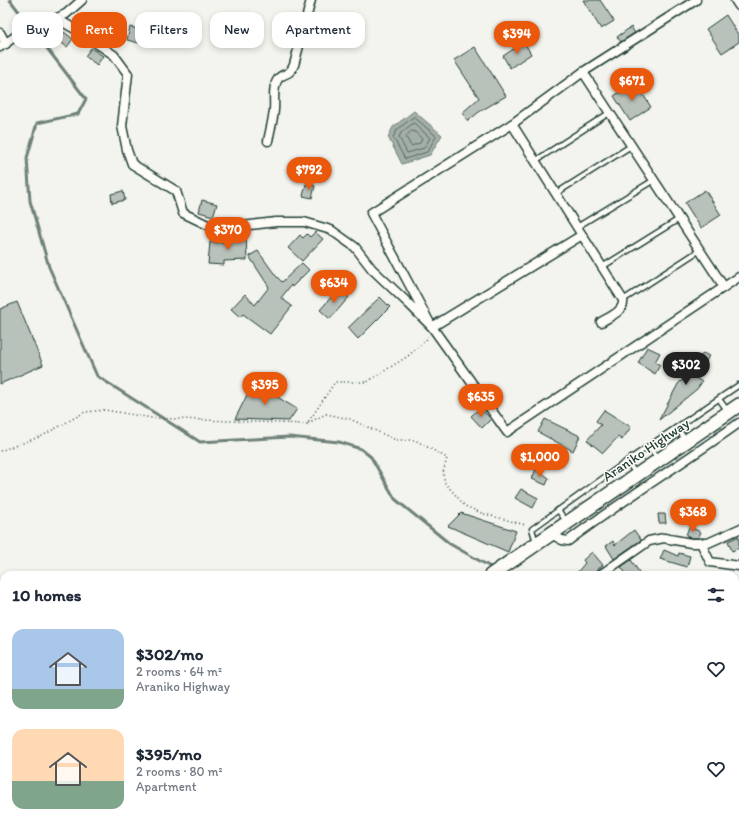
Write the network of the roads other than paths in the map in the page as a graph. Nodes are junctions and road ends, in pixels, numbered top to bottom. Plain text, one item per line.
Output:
1 (82, 0) edge
2 (311, 0) edge
3 (696, 0) edge
4 (735, 0) edge
5 (739, 6) edge
6 (63, 16) edge
7 (63, 22) edge
8 (0, 33) edge
9 (12, 39) edge
10 (3, 45) edge
11 (583, 72) junction
12 (610, 113) junction
13 (512, 124) junction
14 (268, 141) dead end
15 (631, 146) junction
16 (535, 161) junction
17 (654, 180) junction
18 (556, 194) junction
19 (679, 219) junction
20 (577, 227) junction
21 (582, 235) junction
22 (700, 250) junction
23 (602, 267) junction
24 (739, 278) edge
25 (724, 287) junction
26 (623, 300) junction
27 (601, 322) dead end
28 (432, 328) junction
29 (739, 385) edge
30 (719, 399) junction
31 (734, 409) edge
32 (714, 423) junction
33 (739, 423) edge
34 (677, 428) junction
35 (727, 432) junction
36 (687, 441) junction
37 (649, 446) junction
38 (659, 460) junction
39 (627, 461) junction
40 (637, 476) junction
41 (558, 510) junction
42 (568, 523) junction
43 (739, 528) edge
44 (551, 534) junction
45 (701, 543) junction
46 (537, 544) junction
47 (739, 566) edge
48 (497, 571) edge
49 (606, 571) edge

1 - 6 street
2 - 14 street
3 - 11 street
4 - 5 street
7 - 28 street
8 - 10 street
9 - 10 street
11 - 12 street
11 - 13 street
12 - 15 street
12 - 16 lane
13 - 16 street
13 - 28 street
15 - 17 street
15 - 18 lane
16 - 18 street
17 - 19 street
17 - 20 lane
18 - 20 street
19 - 22 street
19 - 23 lane
20 - 21 street
21 - 23 street
21 - 28 street
22 - 25 street
22 - 26 lane
23 - 26 street
24 - 25 street
25 - 28 street
26 - 27 street
29 - 30 lane
30 - 31 lane
30 - 34 lane
31 - 32 highway, Araniko Highway
32 - 35 lane
32 - 36 highway, Araniko Highway
33 - 35 street
34 - 36 lane
34 - 37 lane
35 - 44 street
36 - 38 highway, Araniko Highway
37 - 38 lane
37 - 39 lane
38 - 40 highway, Araniko Highway
39 - 40 lane
39 - 41 lane
40 - 42 highway, Araniko Highway
41 - 42 lane
41 - 46 lane
42 - 44 highway, Araniko Highway
43 - 45 street
44 - 46 highway, Araniko Highway
45 - 47 street
45 - 49 street
46 - 48 highway, Araniko Highway

